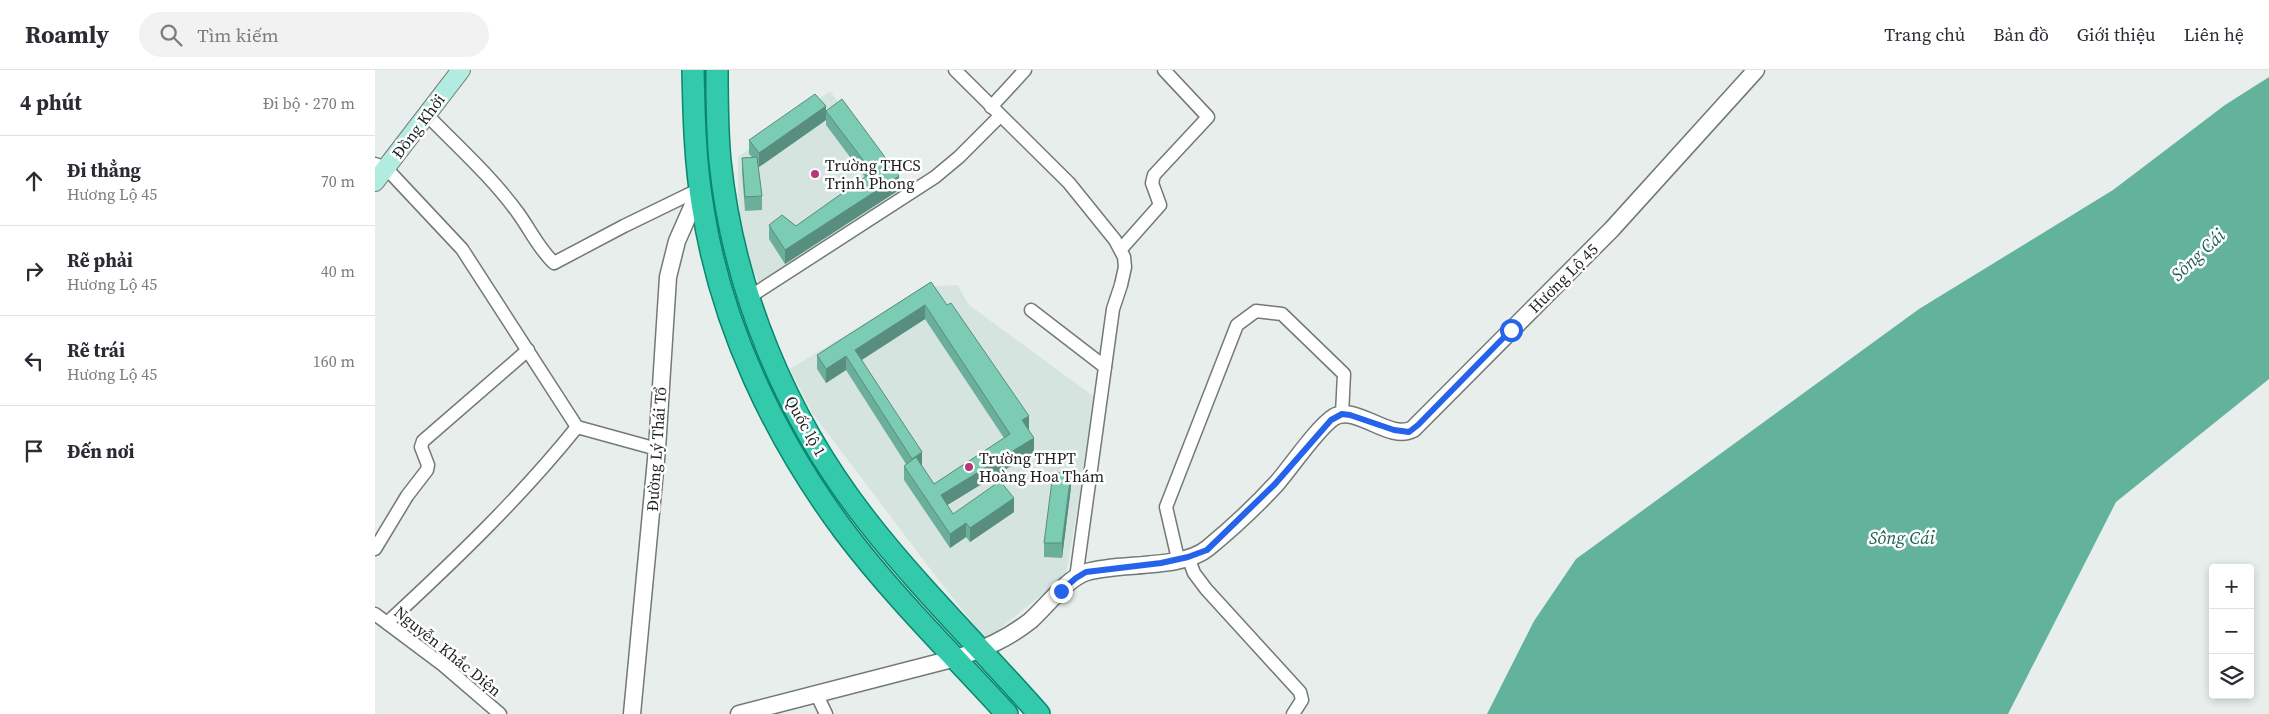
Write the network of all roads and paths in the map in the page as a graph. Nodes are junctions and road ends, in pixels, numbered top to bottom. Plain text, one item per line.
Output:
1 (461, 70) edge
2 (693, 70) edge
3 (717, 70) edge
4 (955, 70) edge
5 (1025, 70) edge
6 (1164, 70) edge
7 (1756, 70) edge
8 (996, 112) junction
9 (426, 114) junction
10 (379, 171) edge
11 (700, 189) junction
12 (1121, 249) junction
13 (748, 298) junction
14 (1031, 310) dead end
15 (528, 350) junction
16 (1105, 367) junction
17 (1342, 414) junction
18 (577, 427) junction
19 (657, 449) junction
20 (375, 549) edge
21 (1183, 558) junction
22 (1076, 578) junction
23 (375, 614) edge
24 (387, 623) junction
25 (982, 650) junction
26 (956, 658) junction
27 (817, 695) junction
28 (500, 714) edge
29 (631, 714) edge
30 (739, 714) edge
31 (827, 714) edge
32 (1007, 714) edge
33 (1039, 714) edge
34 (1293, 714) edge

1 - 9 main road, Đồng Khởi
2 - 11 highway, Quốc lộ 1
3 - 13 highway, Quốc lộ 1
4 - 8 street
5 - 8 street
6 - 12 street
7 - 17 street, Hương Lộ 45
8 - 12 street
8 - 13 street
9 - 10 main road, Đồng Khởi
9 - 11 street
10 - 15 street
11 - 19 street, Đường Lý Thái Tổ
11 - 26 highway, Quốc lộ 1
12 - 16 street
13 - 25 highway, Quốc lộ 1
14 - 16 street
15 - 18 street
15 - 20 street
16 - 22 street
17 - 21 street
17 - 21 street
18 - 19 street
18 - 24 street
19 - 29 street, Đường Lý Thái Tổ
21 - 22 street
21 - 34 street
22 - 25 street
23 - 24 street, Nguyễn Khắc Diện
24 - 28 street, Nguyễn Khắc Diện
25 - 26 street
25 - 33 highway, Quốc lộ 1
26 - 27 street
26 - 32 highway, Quốc lộ 1
27 - 30 street
27 - 31 street

